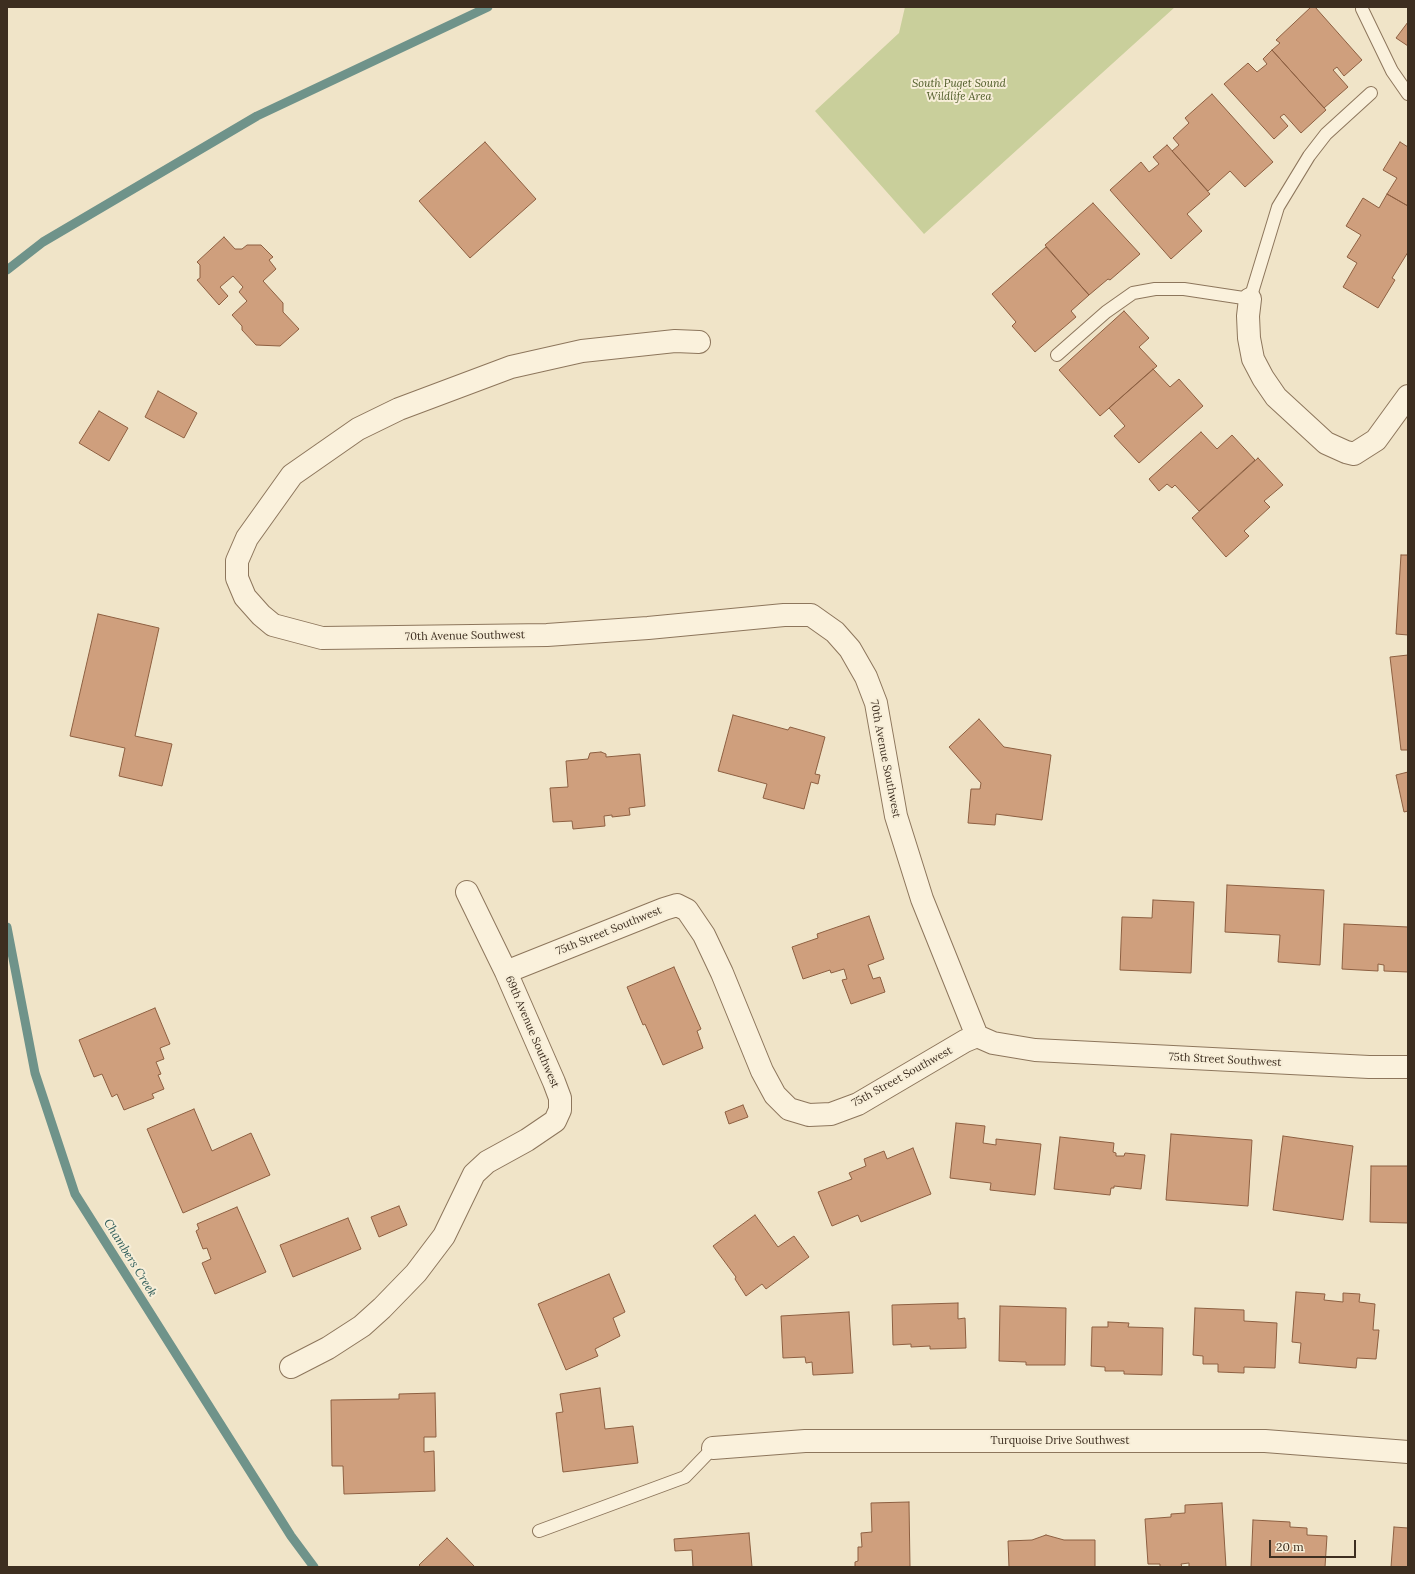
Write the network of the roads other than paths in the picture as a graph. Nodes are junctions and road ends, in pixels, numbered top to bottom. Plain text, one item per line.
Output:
1 (1362, 9) dead end
2 (1371, 93) dead end
3 (1408, 94) edge
4 (1250, 299) junction
5 (699, 342) dead end
6 (1057, 355) dead end
7 (1408, 396) edge
8 (466, 892) dead end
9 (506, 972) junction
10 (977, 1036) junction
11 (1408, 1067) edge
12 (291, 1367) dead end
13 (713, 1448) joint
14 (1408, 1452) edge
15 (539, 1531) dead end

1 - 3 lane
2 - 4 lane
4 - 6 lane
4 - 7 street
5 - 10 street, 70th Avenue Southwest
8 - 9 street, 69th Avenue Southwest
9 - 10 street, 75th Street Southwest
9 - 12 street, 69th Avenue Southwest
10 - 11 street, 75th Street Southwest
13 - 14 street, Turquoise Drive Southwest
13 - 15 lane

